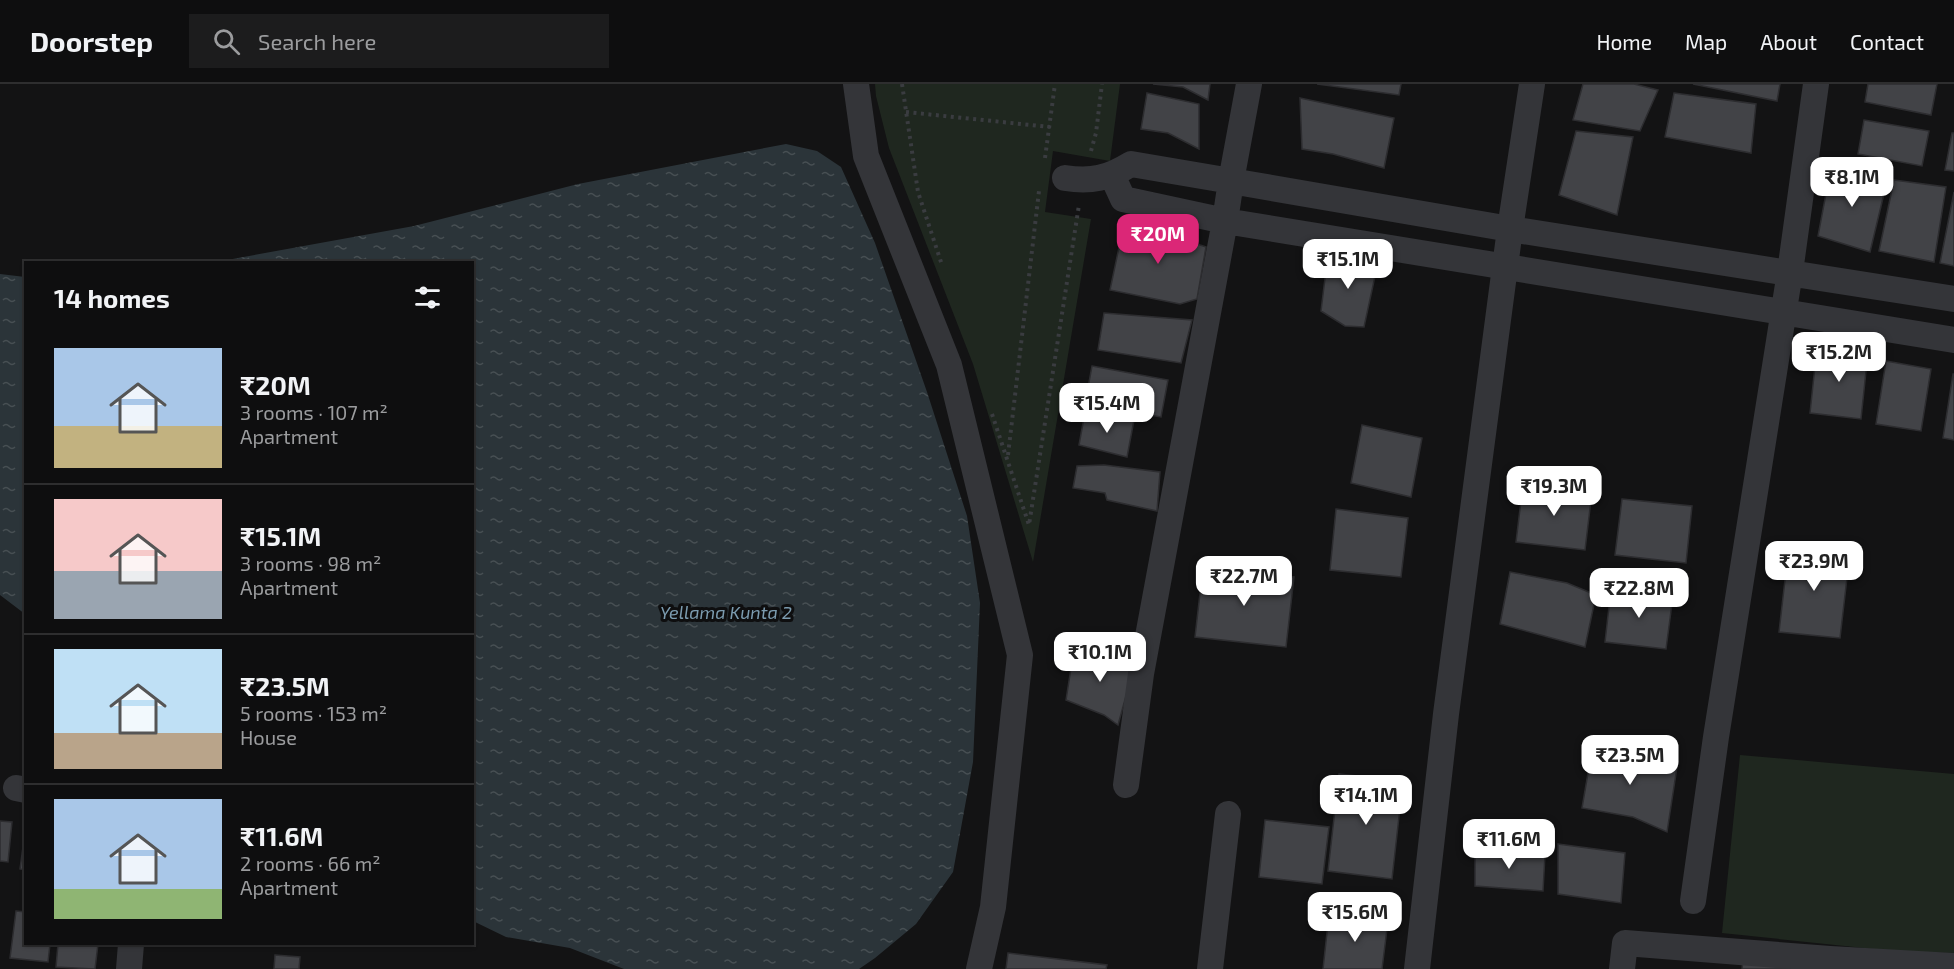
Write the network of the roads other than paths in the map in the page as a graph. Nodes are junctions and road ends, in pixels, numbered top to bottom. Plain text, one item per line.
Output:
1 (856, 84) edge
2 (1249, 84) edge
3 (1532, 84) edge
4 (1816, 84) edge
5 (1112, 175) junction
6 (1074, 179) road end
7 (1231, 181) junction
8 (1225, 221) junction
9 (1510, 229) junction
10 (1506, 266) junction
11 (1790, 272) junction
12 (1954, 299) edge
13 (1784, 313) junction
14 (1954, 340) edge
15 (1126, 785) dead end
16 (1228, 814) dead end
17 (1693, 901) dead end
18 (131, 945) edge
19 (1830, 964) edge
20 (1954, 966) edge
21 (129, 969) edge
22 (979, 969) edge
23 (1210, 969) edge
24 (1417, 969) edge
25 (1622, 969) edge

1 - 22 street
2 - 7 street
3 - 9 street
4 - 11 street
5 - 6 street
5 - 7 street
5 - 8 street
7 - 8 street
7 - 9 street
8 - 10 street
8 - 15 street
9 - 10 street
9 - 11 street
10 - 13 street
10 - 24 street
11 - 12 street
11 - 13 street
13 - 14 street
13 - 17 street
16 - 23 street
18 - 21 street
19 - 20 street
19 - 25 street

